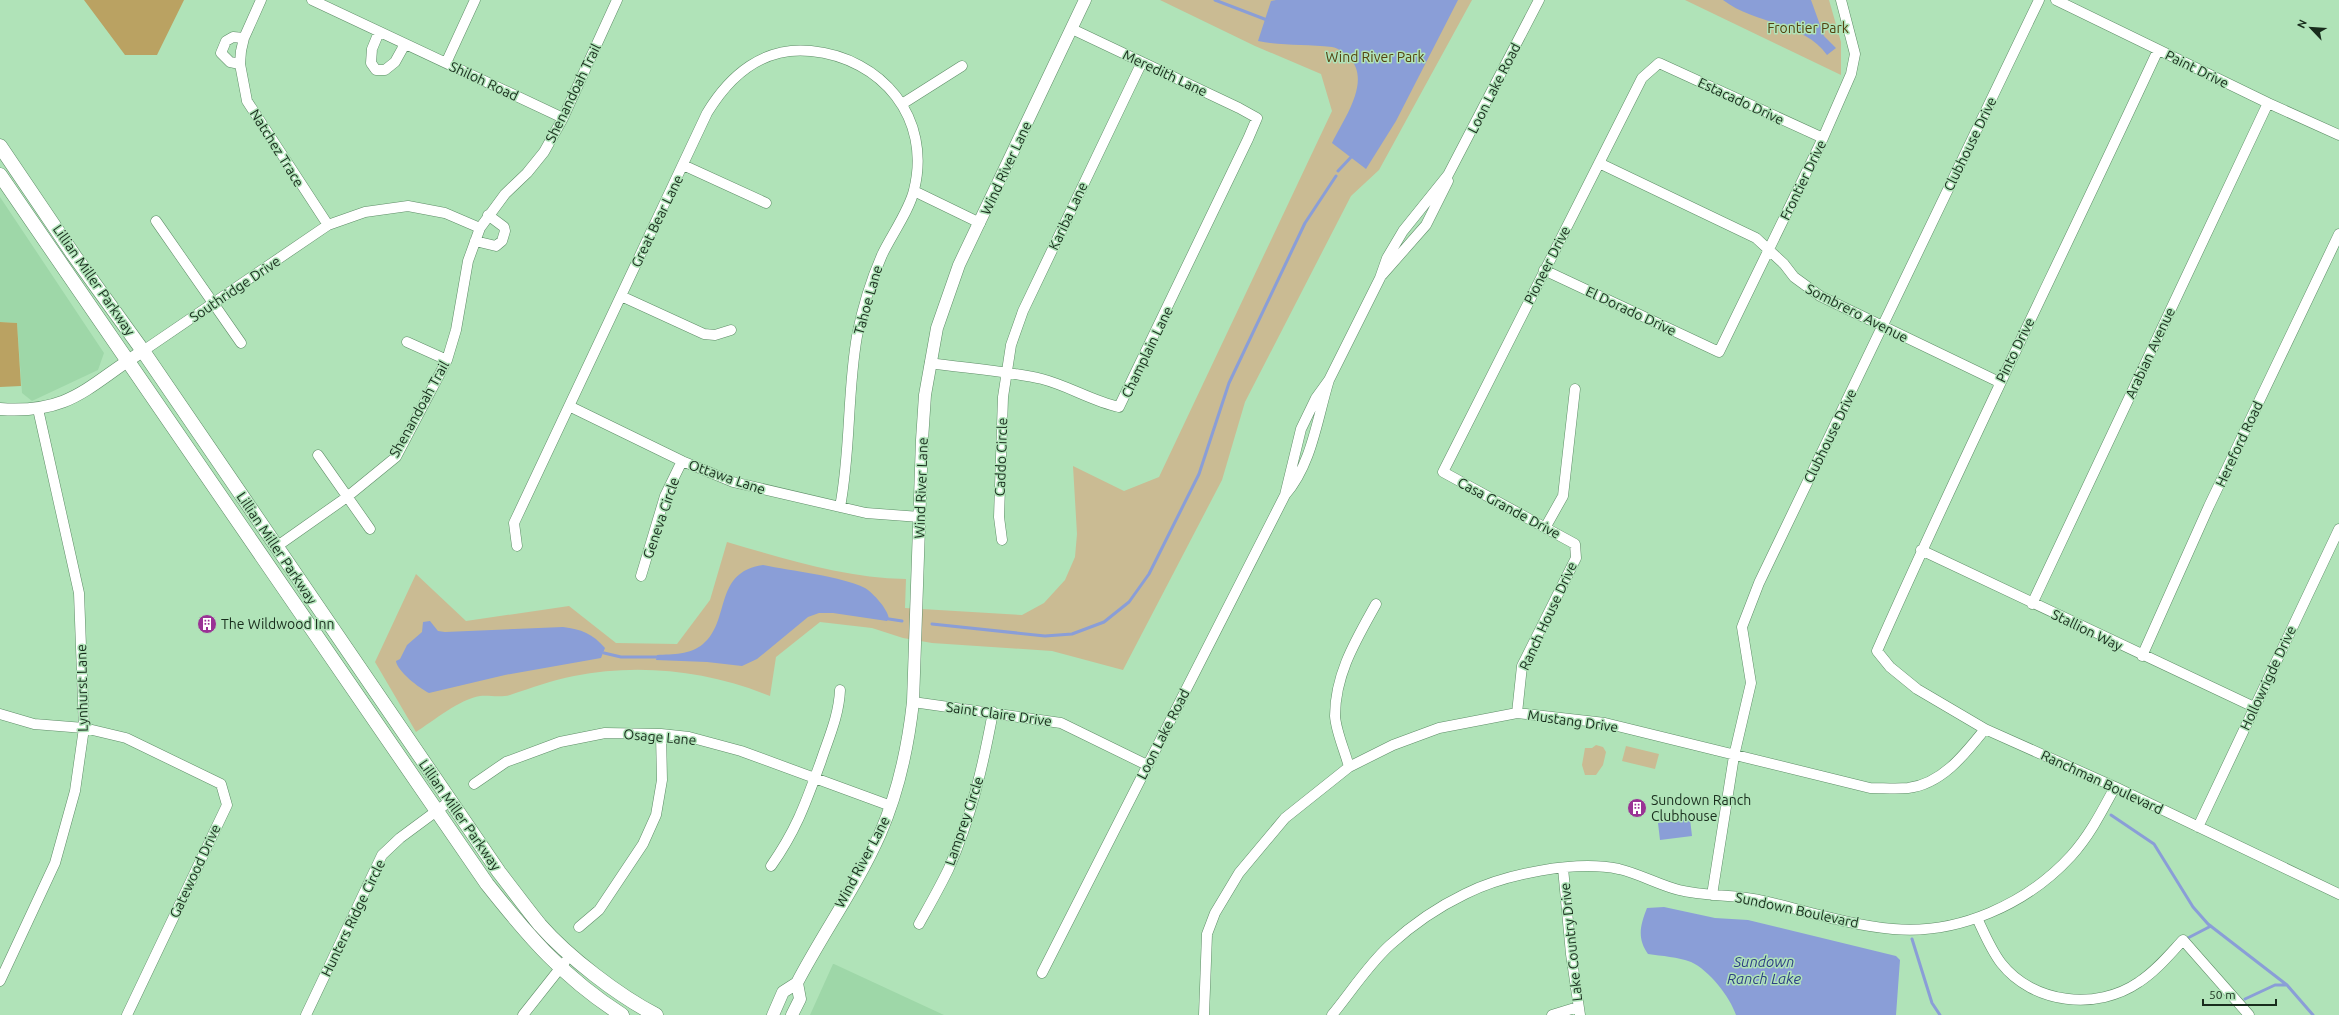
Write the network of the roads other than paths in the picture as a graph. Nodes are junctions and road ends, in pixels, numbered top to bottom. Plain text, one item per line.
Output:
1 (261, 0) edge
2 (312, 0) edge
3 (475, 0) edge
4 (617, 0) edge
5 (1086, 0) edge
6 (1539, 0) edge
7 (1841, 0) edge
8 (2039, 0) edge
9 (2056, 0) edge
10 (1072, 29) junction
11 (379, 32) junction
12 (244, 38) junction
13 (405, 44) junction
14 (2158, 50) junction
15 (1142, 62) junction
16 (446, 63) junction
17 (1659, 63) joint
18 (240, 64) junction
19 (962, 66) dead end
20 (2268, 103) junction
21 (902, 104) junction
22 (563, 118) junction
23 (1257, 118) joint
24 (2339, 135) edge
25 (1823, 138) junction
26 (0, 146) edge
27 (1599, 163) junction
28 (683, 165) junction
29 (17, 170) junction
30 (1448, 175) junction
31 (1, 177) edge
32 (914, 191) junction
33 (766, 203) dead end
34 (488, 215) junction
35 (156, 221) dead end
36 (980, 223) junction
37 (328, 225) junction
38 (480, 228) junction
39 (2339, 234) edge
40 (475, 241) junction
41 (1769, 252) junction
42 (1544, 270) junction
43 (1380, 278) junction
44 (621, 296) junction
45 (214, 303) junction
46 (1882, 328) junction
47 (731, 330) dead end
48 (407, 342) dead end
49 (241, 343) dead end
50 (143, 351) junction
51 (1719, 352) joint
52 (446, 360) junction
53 (126, 361) junction
54 (930, 363) junction
55 (1005, 374) junction
56 (1329, 380) junction
57 (1999, 382) junction
58 (1574, 389) dead end
59 (569, 406) junction
60 (0, 409) edge
61 (38, 409) junction
62 (318, 455) dead end
63 (682, 461) junction
64 (1443, 472) joint
65 (1285, 495) junction
66 (347, 497) junction
67 (840, 506) junction
68 (920, 517) junction
69 (1545, 528) junction
70 (370, 529) dead end
71 (2339, 529) edge
72 (1002, 540) dead end
73 (1575, 544) joint
74 (517, 546) dead end
75 (276, 547) junction
76 (1922, 550) junction
77 (641, 576) dead end
78 (1376, 604) dead end
79 (2032, 604) junction
80 (1877, 651) joint
81 (2142, 656) junction
82 (840, 690) dead end
83 (913, 702) junction
84 (2254, 708) junction
85 (993, 712) junction
86 (0, 714) edge
87 (1517, 714) junction
88 (84, 728) junction
89 (1985, 729) junction
90 (661, 734) junction
91 (1734, 756) junction
92 (1147, 765) junction
93 (1349, 767) junction
94 (814, 778) junction
95 (474, 784) dead end
96 (2115, 787) junction
97 (450, 801) junction
98 (891, 806) junction
99 (436, 810) junction
100 (2198, 827) junction
101 (771, 866) dead end
102 (1563, 868) junction
103 (2339, 894) edge
104 (1712, 895) junction
105 (1977, 918) junction
106 (919, 924) dead end
107 (579, 927) dead end
108 (571, 956) junction
109 (561, 968) junction
110 (1042, 973) dead end
111 (0, 981) edge
112 (797, 983) junction
113 (1579, 1011) edge
114 (127, 1015) edge
115 (306, 1015) edge
116 (523, 1015) edge
117 (622, 1015) edge
118 (656, 1015) edge
119 (773, 1015) edge
120 (792, 1015) edge
121 (1204, 1015) edge
122 (1332, 1015) edge
123 (1552, 1015) edge
124 (2249, 1015) edge

1 - 12 street, Natchez Trace
2 - 11 street, Shiloh Road
3 - 16 street
4 - 22 street, Shenandoah Trail
5 - 10 street, Wind River Lane
6 - 30 street, Loon Lake Road
7 - 25 street, Frontier Drive
8 - 46 street, Clubhouse Drive
9 - 14 street, Paint Drive
10 - 15 street, Meredith Lane
10 - 36 street, Wind River Lane
11 - 13 street, Shiloh Road
11 - 13 street
12 - 18 street, Natchez Trace
12 - 18 street
13 - 16 street, Shiloh Road
14 - 20 street, Paint Drive
14 - 57 street, Pinto Drive
15 - 23 street, Meredith Lane
15 - 55 street, Kariba Lane
16 - 22 street, Shiloh Road
17 - 25 street, Estacado Drive
17 - 27 street, Pioneer Drive
18 - 37 street, Natchez Trace
19 - 21 street
20 - 24 street, Paint Drive
20 - 79 street, Arabian Avenue
21 - 28 street, Great Bear Lane
21 - 32 street, Tahoe Lane
22 - 34 street, Shenandoah Trail
23 - 55 street, Champlain Lane
25 - 41 street, Frontier Drive
26 - 29 main road, Lillian Miller Parkway
27 - 41 street, Sombrero Avenue
27 - 42 street, Pioneer Drive
28 - 33 street
28 - 44 street, Great Bear Lane
29 - 31 main road
29 - 50 main road, Lillian Miller Parkway
30 - 43 street, Loon Lake Road
30 - 43 street, Loon Lake Road
31 - 53 main road, Lillian Miller Parkway
32 - 36 street
32 - 67 street, Tahoe Lane
34 - 38 street, Shenandoah Trail
34 - 40 street
35 - 45 street
36 - 54 street, Wind River Lane
37 - 38 street, Southridge Drive
37 - 45 street, Southridge Drive
38 - 40 street, Shenandoah Trail
39 - 81 street, Hereford Road
40 - 52 street, Shenandoah Trail
41 - 46 street, Sombrero Avenue
41 - 51 street, Frontier Drive
42 - 51 street, El Dorado Drive
42 - 64 street, Pioneer Drive
43 - 56 street, Loon Lake Road
44 - 47 street
44 - 59 street, Great Bear Lane
45 - 49 street
45 - 50 street, Southridge Drive
46 - 57 street, Sombrero Avenue
46 - 91 street, Clubhouse Drive
48 - 52 street
50 - 53 street, Southridge Drive
50 - 75 main road, Lillian Miller Parkway
52 - 66 street, Shenandoah Trail
53 - 61 street, Southridge Drive
53 - 99 main road, Lillian Miller Parkway
54 - 55 street, Champlain Lane
54 - 68 street, Wind River Lane
55 - 72 street, Caddo Circle
56 - 65 street, Loon Lake Road
56 - 65 street, Loon Lake Road
57 - 76 street, Pinto Drive
58 - 69 street
59 - 63 street, Ottawa Lane
59 - 74 street, Great Bear Lane
60 - 61 street, Southridge Drive
61 - 88 street, Lynhurst Lane
62 - 66 street
63 - 67 street, Ottawa Lane
63 - 77 street, Geneva Circle
64 - 69 street, Casa Grande Drive
65 - 92 street, Loon Lake Road
66 - 70 street
66 - 75 street, Shenandoah Trail
67 - 68 street, Ottawa Lane
68 - 83 street, Wind River Lane
69 - 73 street, Casa Grande Drive
71 - 84 street, Hollowrigde Drive
73 - 87 street, Ranch House Drive
75 - 97 main road, Lillian Miller Parkway
76 - 79 street, Stallion Way
76 - 80 street, Pinto Drive
78 - 93 street
79 - 81 street, Stallion Way
80 - 89 street, Ranchman Boulevard
81 - 84 street, Stallion Way
82 - 94 street
83 - 85 street, Saint Claire Drive
83 - 98 street, Wind River Lane
84 - 100 street, Hollowrigde Drive
85 - 92 street, Saint Claire Drive
85 - 106 street, Lamprey Circle
86 - 88 street, Gatewood Drive
87 - 91 street, Mustang Drive
87 - 93 street, Mustang Drive
88 - 111 street, Lynhurst Lane
88 - 114 street, Gatewood Drive
89 - 91 street, Mustang Drive
89 - 96 street, Ranchman Boulevard
90 - 94 street, Osage Lane
90 - 95 street, Osage Lane
90 - 107 street
91 - 104 street, Clubhouse Drive
92 - 110 street, Loon Lake Road
93 - 121 street, Mustang Drive
94 - 98 street, Osage Lane
94 - 101 street
96 - 100 street, Ranchman Boulevard
96 - 105 street, Sundown Boulevard
97 - 99 street, Hunters Ridge Circle
97 - 108 main road, Lillian Miller Parkway
98 - 112 street, Wind River Lane
99 - 109 main road, Lillian Miller Parkway
99 - 115 street, Hunters Ridge Circle
100 - 103 street, Ranchman Boulevard
102 - 104 street, Sundown Boulevard
102 - 113 street, Lake Country Drive
102 - 122 street, Sundown Boulevard
104 - 105 street, Sundown Boulevard
105 - 124 street
108 - 109 street
108 - 118 main road, Lillian Miller Parkway
109 - 116 street
109 - 117 main road, Lillian Miller Parkway
112 - 119 street, Wind River Lane
112 - 120 street
113 - 123 street

